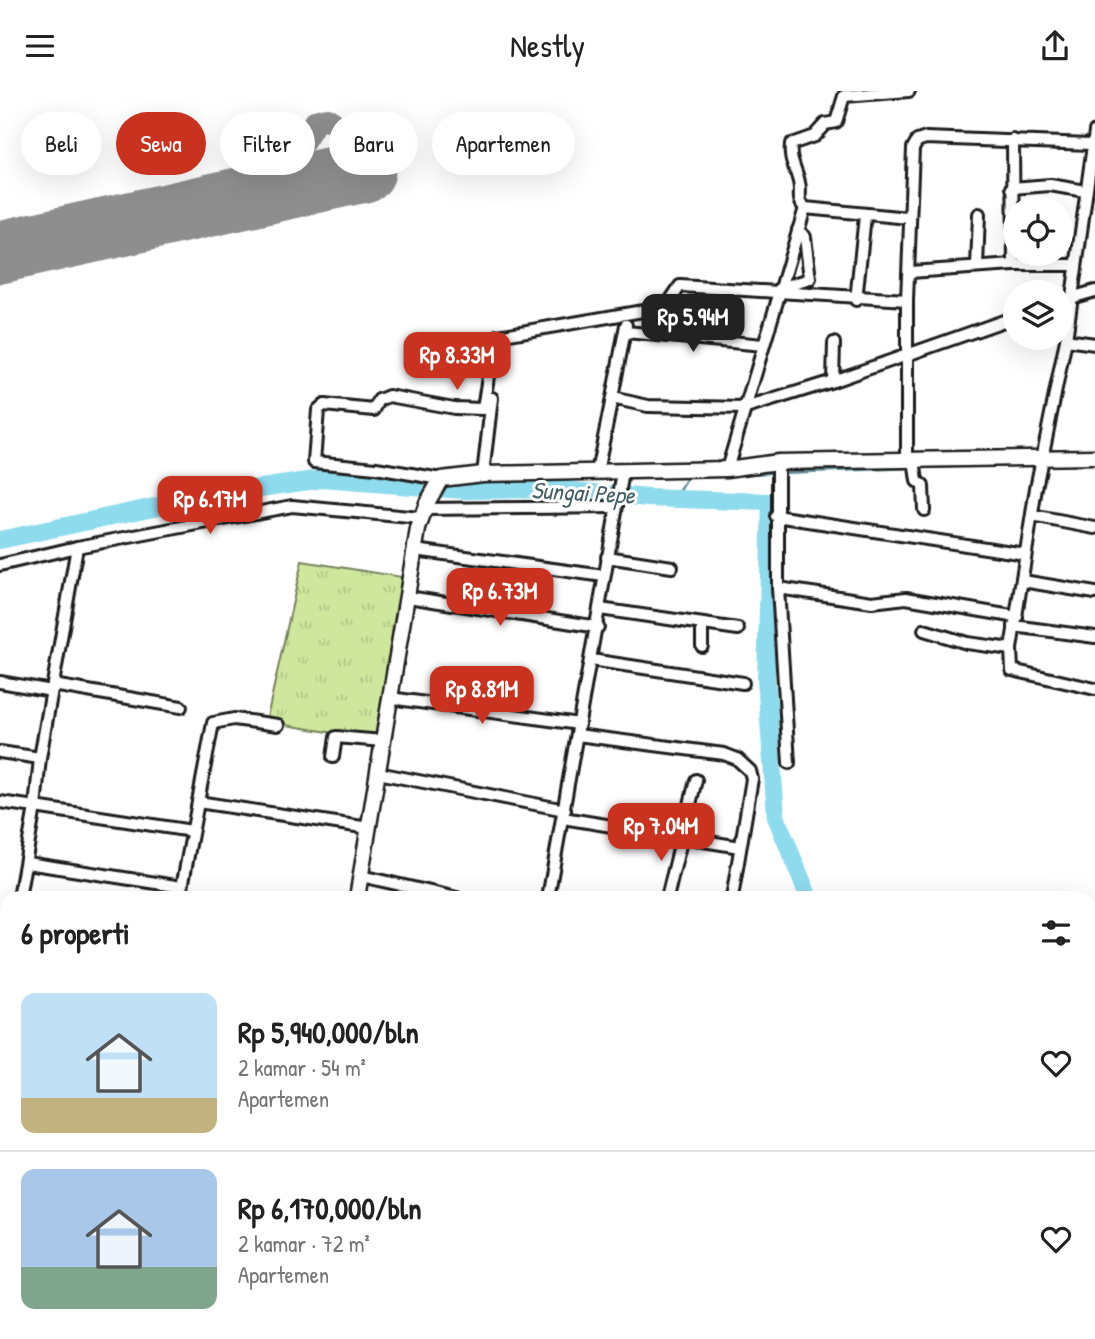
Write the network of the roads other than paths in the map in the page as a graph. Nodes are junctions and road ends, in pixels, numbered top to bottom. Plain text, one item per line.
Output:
1 (909, 91) edge
2 (1095, 131) edge
3 (1013, 140) junction
4 (1091, 144) junction
5 (1012, 188) junction
6 (1085, 191) junction
7 (1012, 196) edge
8 (805, 208) junction
9 (979, 214) dead end
10 (865, 216) junction
11 (909, 218) junction
12 (798, 230) junction
13 (1076, 265) joint
14 (1003, 266) edge
15 (977, 267) junction
16 (910, 272) junction
17 (1072, 280) edge
18 (779, 290) junction
19 (1095, 291) edge
20 (1073, 297) edge
21 (856, 299) junction
22 (907, 300) junction
23 (626, 315) junction
24 (1003, 321) edge
25 (626, 332) junction
26 (1073, 340) edge
27 (834, 343) dead end
28 (1095, 344) edge
29 (763, 345) junction
30 (1064, 350) edge
31 (908, 355) junction
32 (497, 357) dead end
33 (833, 381) junction
34 (612, 398) junction
35 (746, 408) junction
36 (1095, 457) edge
37 (1042, 458) junction
38 (779, 464) junction
39 (913, 465) junction
40 (727, 468) junction
41 (597, 472) junction
42 (483, 474) junction
43 (622, 477) junction
44 (438, 483) junction
45 (617, 505) junction
46 (424, 510) junction
47 (924, 510) dead end
48 (776, 516) junction
49 (1032, 516) junction
50 (1095, 528) edge
51 (77, 547) junction
52 (415, 550) junction
53 (1025, 554) junction
54 (607, 557) junction
55 (0, 565) edge
56 (672, 567) dead end
57 (604, 576) junction
58 (1023, 581) junction
59 (778, 588) junction
60 (1095, 593) edge
61 (408, 597) junction
62 (600, 609) junction
63 (1015, 622) junction
64 (702, 624) junction
65 (598, 627) junction
66 (738, 629) dead end
67 (924, 630) dead end
68 (1095, 637) edge
69 (702, 646) dead end
70 (1011, 649) junction
71 (591, 660) junction
72 (0, 682) edge
73 (743, 683) dead end
74 (53, 688) junction
75 (1095, 689) edge
76 (390, 698) junction
77 (181, 707) dead end
78 (278, 725) dead end
79 (578, 729) junction
80 (383, 741) junction
81 (0, 753) edge
82 (333, 757) dead end
83 (40, 758) junction
84 (789, 762) dead end
85 (378, 773) junction
86 (696, 780) dead end
87 (0, 802) edge
88 (198, 802) junction
89 (35, 807) junction
90 (564, 814) junction
91 (369, 828) junction
92 (192, 831) junction
93 (684, 837) junction
94 (740, 847) junction
95 (27, 863) junction
96 (361, 876) junction
97 (21, 891) edge
98 (171, 891) edge
99 (181, 891) edge
100 (358, 891) edge
101 (426, 891) edge
102 (549, 891) edge
103 (669, 891) edge
104 (733, 891) edge

1 - 8 street
2 - 4 street
3 - 4 street
3 - 5 street
3 - 11 street
4 - 6 street
5 - 6 street
5 - 7 street
6 - 13 street
8 - 10 street
8 - 12 street
9 - 15 street
10 - 11 street
10 - 21 street
11 - 16 street
12 - 18 street
12 - 18 street
13 - 17 street
14 - 15 street
15 - 16 street
16 - 22 street
18 - 21 street
18 - 23 street
18 - 29 street
19 - 20 street
21 - 22 street
22 - 31 street
23 - 25 street
23 - 44 street
24 - 31 street
25 - 29 street
25 - 34 street
26 - 28 street
27 - 33 street
29 - 35 street
30 - 37 street
31 - 33 street
31 - 39 street
32 - 42 street
33 - 35 street
34 - 35 street
34 - 41 street
35 - 40 street
36 - 37 main road
37 - 39 main road
37 - 49 street
38 - 39 main road
38 - 40 main road
38 - 48 street
39 - 47 street
40 - 43 main road
41 - 42 main road
41 - 43 main road
42 - 44 main road
43 - 45 street
44 - 46 main road
45 - 46 street
45 - 54 street
46 - 51 street
46 - 52 main road
48 - 53 street
48 - 59 street
49 - 50 street
49 - 53 street
51 - 55 street
51 - 74 street
52 - 57 street
52 - 61 main road
53 - 58 street
54 - 56 street
54 - 57 street
57 - 62 street
58 - 60 street
58 - 63 street
59 - 63 street
59 - 84 street
61 - 65 street
61 - 76 main road
62 - 64 street
62 - 65 street
63 - 68 street
63 - 70 street
64 - 66 street
64 - 69 street
65 - 71 street
67 - 70 street
70 - 75 street
71 - 73 street
71 - 79 street
72 - 74 street
74 - 77 street
74 - 83 street
76 - 79 street
76 - 80 main road
78 - 88 street
79 - 90 street
79 - 94 street
80 - 82 street
80 - 85 main road
81 - 83 street
83 - 89 street
85 - 90 street
85 - 91 main road
86 - 93 street
87 - 89 street
88 - 91 street
88 - 92 street
89 - 92 street
89 - 95 street
90 - 93 street
90 - 102 street
91 - 96 main road
92 - 99 street
93 - 94 street
93 - 103 street
94 - 104 street
95 - 97 street
95 - 98 street
96 - 100 main road
96 - 101 street

